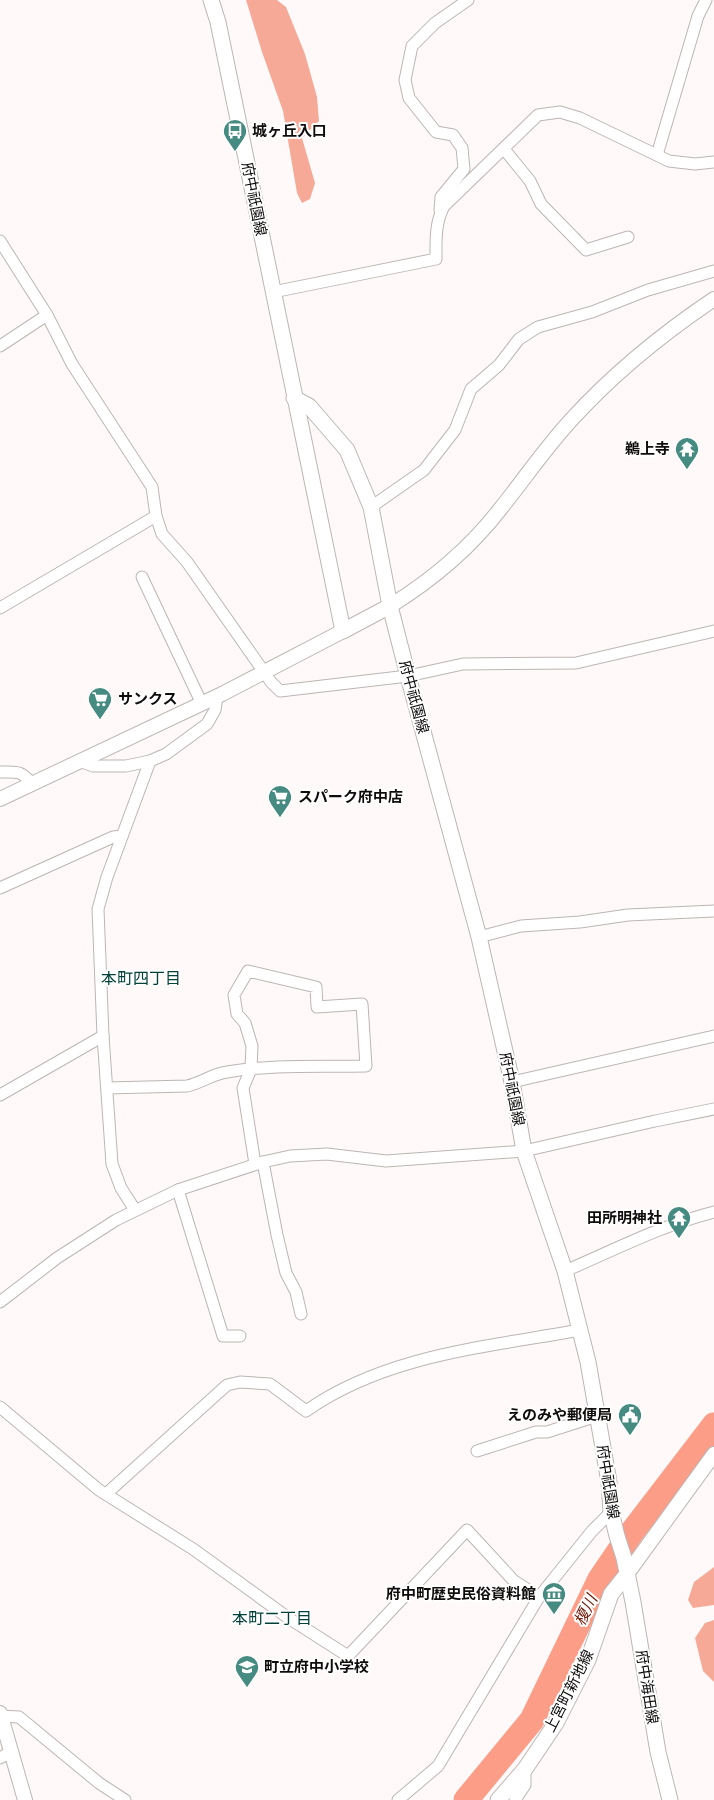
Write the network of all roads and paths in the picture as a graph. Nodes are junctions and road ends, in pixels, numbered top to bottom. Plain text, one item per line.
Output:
1 (211, 0) edge
2 (468, 0) edge
3 (706, 0) edge
4 (504, 148) junction
5 (657, 155) junction
6 (714, 162) edge
7 (439, 214) junction
8 (628, 237) dead end
9 (0, 241) edge
10 (714, 271) edge
11 (273, 292) junction
12 (714, 299) edge
13 (47, 315) junction
14 (0, 346) edge
15 (294, 398) junction
16 (371, 507) junction
17 (156, 516) junction
18 (142, 577) dead end
19 (390, 606) junction
20 (0, 608) edge
21 (714, 630) edge
22 (343, 631) junction
23 (264, 672) junction
24 (408, 676) junction
25 (217, 697) junction
26 (202, 704) junction
27 (79, 761) junction
28 (150, 762) junction
29 (0, 772) edge
30 (31, 783) junction
31 (0, 798) edge
32 (122, 836) junction
33 (0, 888) edge
34 (714, 911) edge
35 (479, 937) junction
36 (103, 1036) junction
37 (714, 1036) edge
38 (251, 1069) junction
39 (512, 1082) junction
40 (107, 1088) junction
41 (0, 1095) edge
42 (714, 1109) edge
43 (524, 1151) junction
44 (259, 1163) junction
45 (178, 1190) junction
46 (135, 1210) junction
47 (714, 1212) edge
48 (565, 1271) junction
49 (0, 1302) edge
50 (301, 1314) dead end
51 (580, 1330) junction
52 (240, 1336) dead end
53 (0, 1407) edge
54 (597, 1416) junction
55 (477, 1452) dead end
56 (711, 1463) edge
57 (106, 1494) junction
58 (611, 1512) junction
59 (627, 1574) junction
60 (539, 1596) junction
61 (0, 1715) edge
62 (6, 1755) edge
63 (525, 1769) junction
64 (25, 1800) edge
65 (125, 1800) edge
66 (398, 1800) edge
67 (498, 1800) edge
68 (515, 1800) edge
69 (670, 1800) edge

1 - 11 main road, 府中祇園線
2 - 7 street
3 - 5 street
4 - 5 street
4 - 7 street
4 - 8 street
5 - 6 street
7 - 11 street
9 - 13 street
10 - 16 street
11 - 15 main road, 府中祇園線
12 - 19 street
13 - 14 street
13 - 17 street
15 - 16 main road, 府中祇園線
15 - 22 main road, 府中祇園線
16 - 19 main road, 府中祇園線
17 - 20 street
17 - 23 street
18 - 26 street
19 - 22 main road
19 - 24 main road, 府中祇園線
21 - 24 street
22 - 23 street
23 - 24 street
23 - 25 street
24 - 35 main road, 府中祇園線
25 - 26 street
25 - 28 street
26 - 27 street
27 - 28 street
27 - 30 street
28 - 32 street
29 - 30 street
30 - 31 street
32 - 33 street
32 - 36 street
34 - 35 street
35 - 39 main road, 府中祇園線
36 - 40 street
36 - 41 street
37 - 39 street
38 - 38 street
38 - 40 street
38 - 44 street
39 - 43 main road, 府中祇園線
40 - 46 street
42 - 43 street
43 - 44 street
43 - 48 main road, 府中祇園線
44 - 45 street
44 - 50 street
45 - 46 street
45 - 52 street
46 - 49 street
47 - 48 street
48 - 51 main road, 府中祇園線
51 - 54 main road, 府中祇園線
51 - 57 street
53 - 57 street
54 - 55 street
54 - 58 main road, 府中祇園線
56 - 59 street
57 - 60 street
58 - 59 main road, 府中祇園線
58 - 60 street
59 - 63 main road, 上宮町新地線
59 - 69 main road, 府中海田線
60 - 66 street
61 - 62 street
61 - 65 street
62 - 64 street
63 - 67 main road, 上宮町新地線
63 - 68 street

